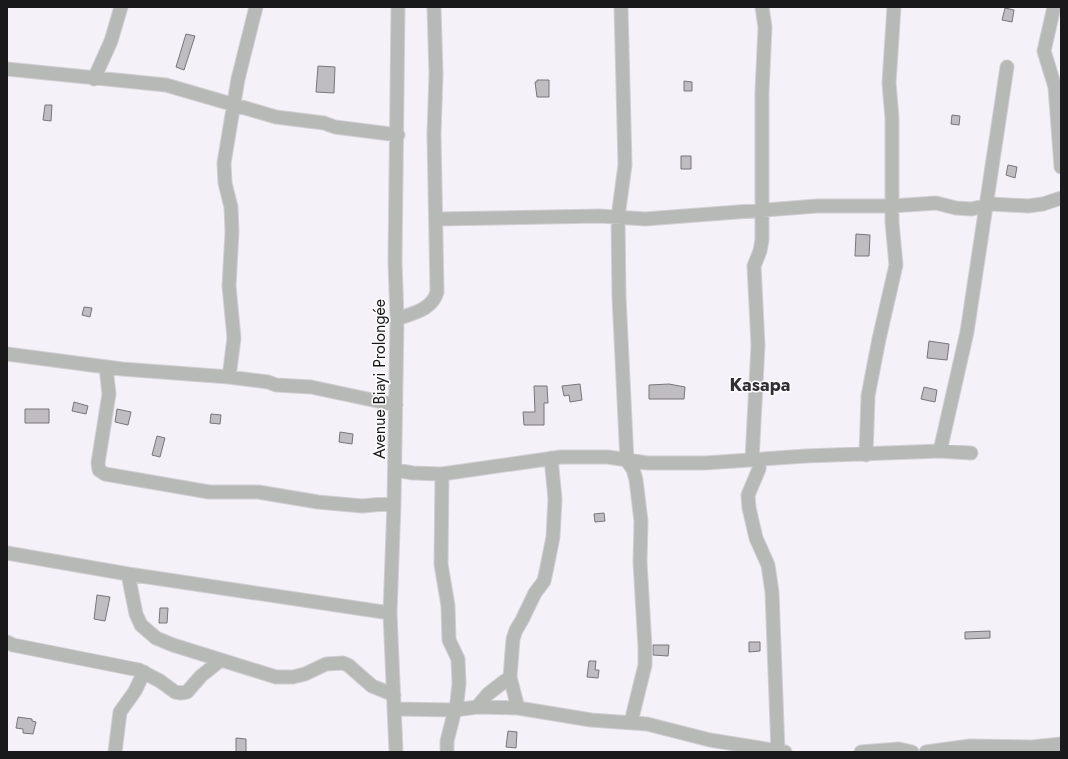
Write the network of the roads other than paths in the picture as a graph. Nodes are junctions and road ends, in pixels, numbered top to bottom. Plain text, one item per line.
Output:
1 (121, 7) edge
2 (256, 7) edge
3 (398, 7) edge
4 (434, 7) edge
5 (621, 7) edge
6 (762, 7) edge
7 (894, 7) edge
8 (1054, 7) edge
9 (1007, 67) dead end
10 (7, 69) edge
11 (94, 79) junction
12 (235, 105) junction
13 (398, 134) junction
14 (1061, 167) edge
15 (1061, 198) edge
16 (986, 205) junction
17 (892, 206) junction
18 (762, 212) junction
19 (618, 217) junction
20 (436, 219) junction
21 (397, 319) junction
22 (7, 354) edge
23 (106, 367) junction
24 (229, 377) junction
25 (396, 405) junction
26 (940, 451) junction
27 (971, 453) dead end
28 (866, 454) junction
29 (550, 458) junction
30 (756, 460) junction
31 (627, 461) junction
32 (395, 470) junction
33 (442, 474) junction
34 (394, 503) junction
35 (7, 554) edge
36 (128, 574) junction
37 (390, 613) junction
38 (7, 642) edge
39 (221, 660) junction
40 (144, 672) junction
41 (510, 677) junction
42 (394, 695) junction
43 (477, 707) junction
44 (518, 708) junction
45 (394, 709) junction
46 (455, 710) junction
47 (631, 722) junction
48 (1061, 744) edge
49 (1018, 749) edge
50 (115, 752) edge
51 (396, 752) edge
52 (447, 752) edge
53 (778, 752) edge
54 (785, 752) edge
55 (861, 752) edge
56 (912, 752) edge
57 (926, 752) edge

1 - 11 street
2 - 12 street
3 - 13 street, Avenue Biayi Prolongée
4 - 20 street
5 - 19 street
6 - 18 street
7 - 17 street
8 - 14 street
9 - 16 street
10 - 11 street
11 - 12 street
12 - 13 street
12 - 24 street
13 - 21 street, Avenue Biayi Prolongée
15 - 16 street
16 - 17 street
16 - 26 street
17 - 18 street
17 - 28 street
18 - 19 street
18 - 30 street
19 - 20 street
19 - 31 street
20 - 21 street
21 - 25 street, Avenue Biayi Prolongée
22 - 23 street
23 - 24 street
23 - 34 street
24 - 25 street
25 - 32 street, Avenue Biayi Prolongée
26 - 27 street
26 - 28 street
28 - 30 street
29 - 31 street
29 - 33 street
29 - 41 street
30 - 31 street
30 - 53 street
31 - 47 street
32 - 33 street
32 - 34 street, Avenue Biayi Prolongée
33 - 46 street
34 - 37 street, Avenue Biayi Prolongée
35 - 36 street
36 - 37 street
36 - 39 street
37 - 42 street, Avenue Biayi Prolongée
38 - 40 street
39 - 40 street
39 - 42 street
40 - 50 street
41 - 43 street
41 - 44 street
42 - 45 street, Avenue Biayi Prolongée
43 - 44 street
43 - 46 street
44 - 47 street
45 - 46 street
45 - 51 street, Avenue Biayi Prolongée
46 - 52 street
47 - 53 street
48 - 49 street
49 - 57 street
53 - 54 street
55 - 56 street

